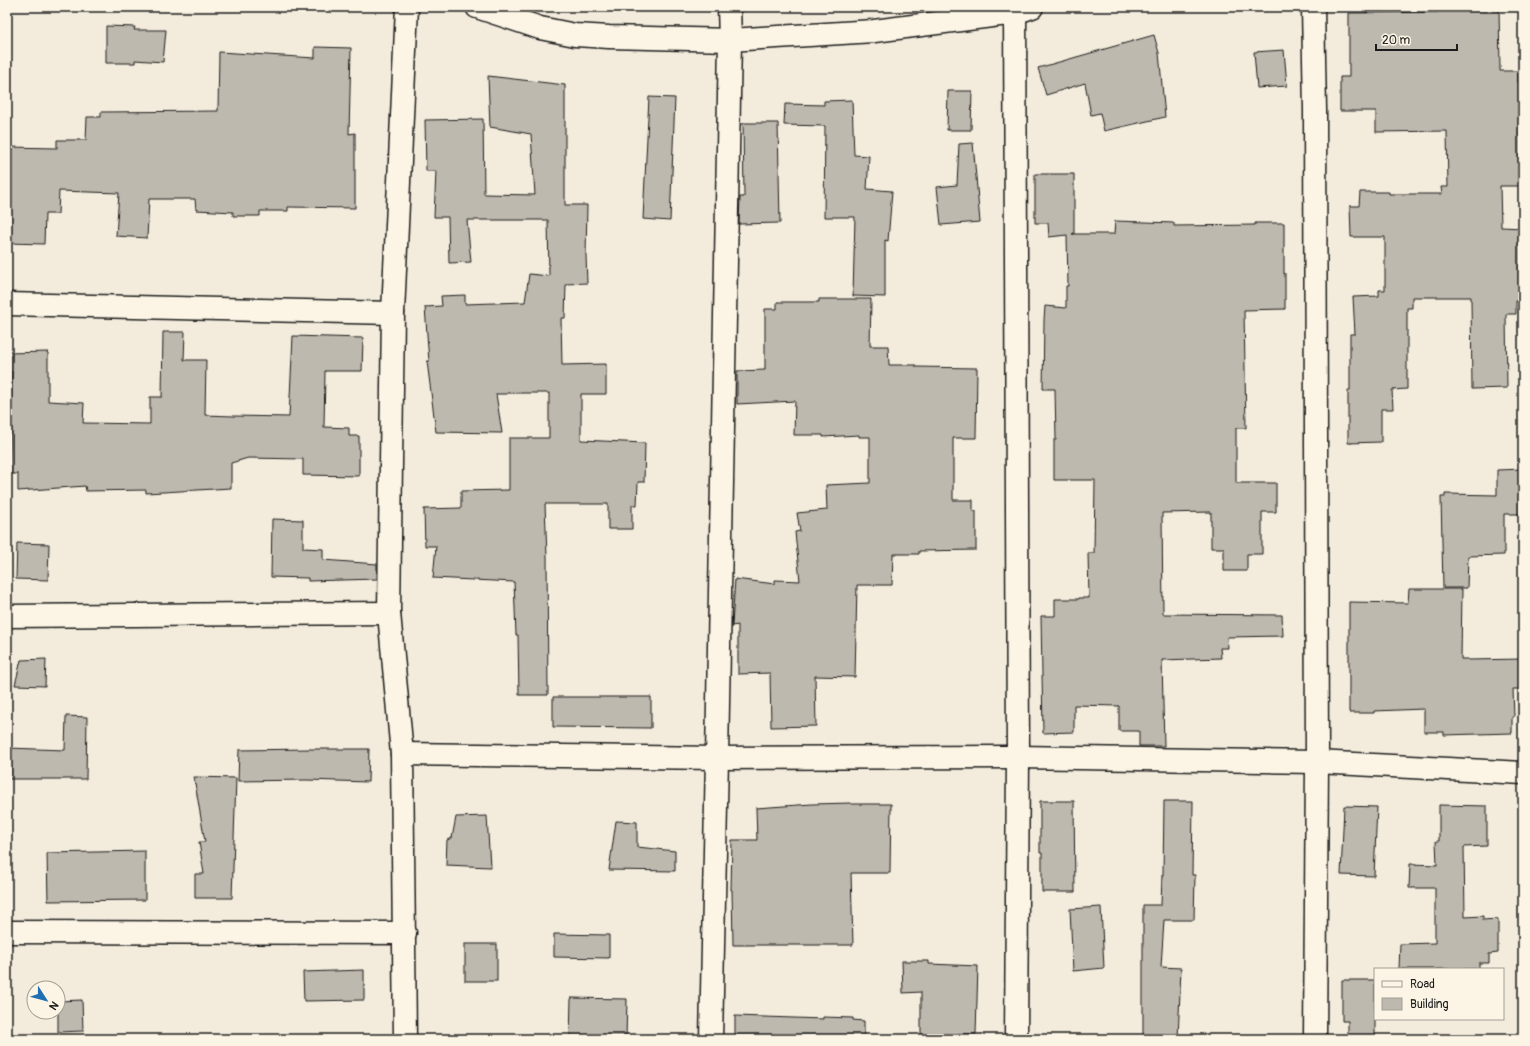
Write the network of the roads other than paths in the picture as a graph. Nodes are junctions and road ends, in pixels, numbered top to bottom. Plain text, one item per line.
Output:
1 (408, 7) edge
2 (477, 7) edge
3 (729, 7) edge
4 (1313, 7) edge
5 (1021, 9) edge
6 (730, 40) junction
7 (7, 304) edge
8 (393, 313) junction
9 (389, 613) junction
10 (7, 616) edge
11 (402, 754) junction
12 (1018, 757) junction
13 (717, 758) junction
14 (1317, 762) junction
15 (1523, 773) edge
16 (7, 932) edge
17 (405, 933) junction
18 (405, 1039) edge
19 (711, 1039) edge
20 (1016, 1039) edge
21 (1315, 1039) edge

1 - 8 street
2 - 6 street
3 - 6 street
4 - 14 street
5 - 6 street
5 - 12 street
6 - 13 street
7 - 8 street
8 - 9 street
9 - 10 street
9 - 11 street
11 - 13 street
11 - 17 street
12 - 13 street
12 - 14 street
12 - 20 street
13 - 19 street
14 - 15 street
14 - 21 street
16 - 17 street
17 - 18 street

